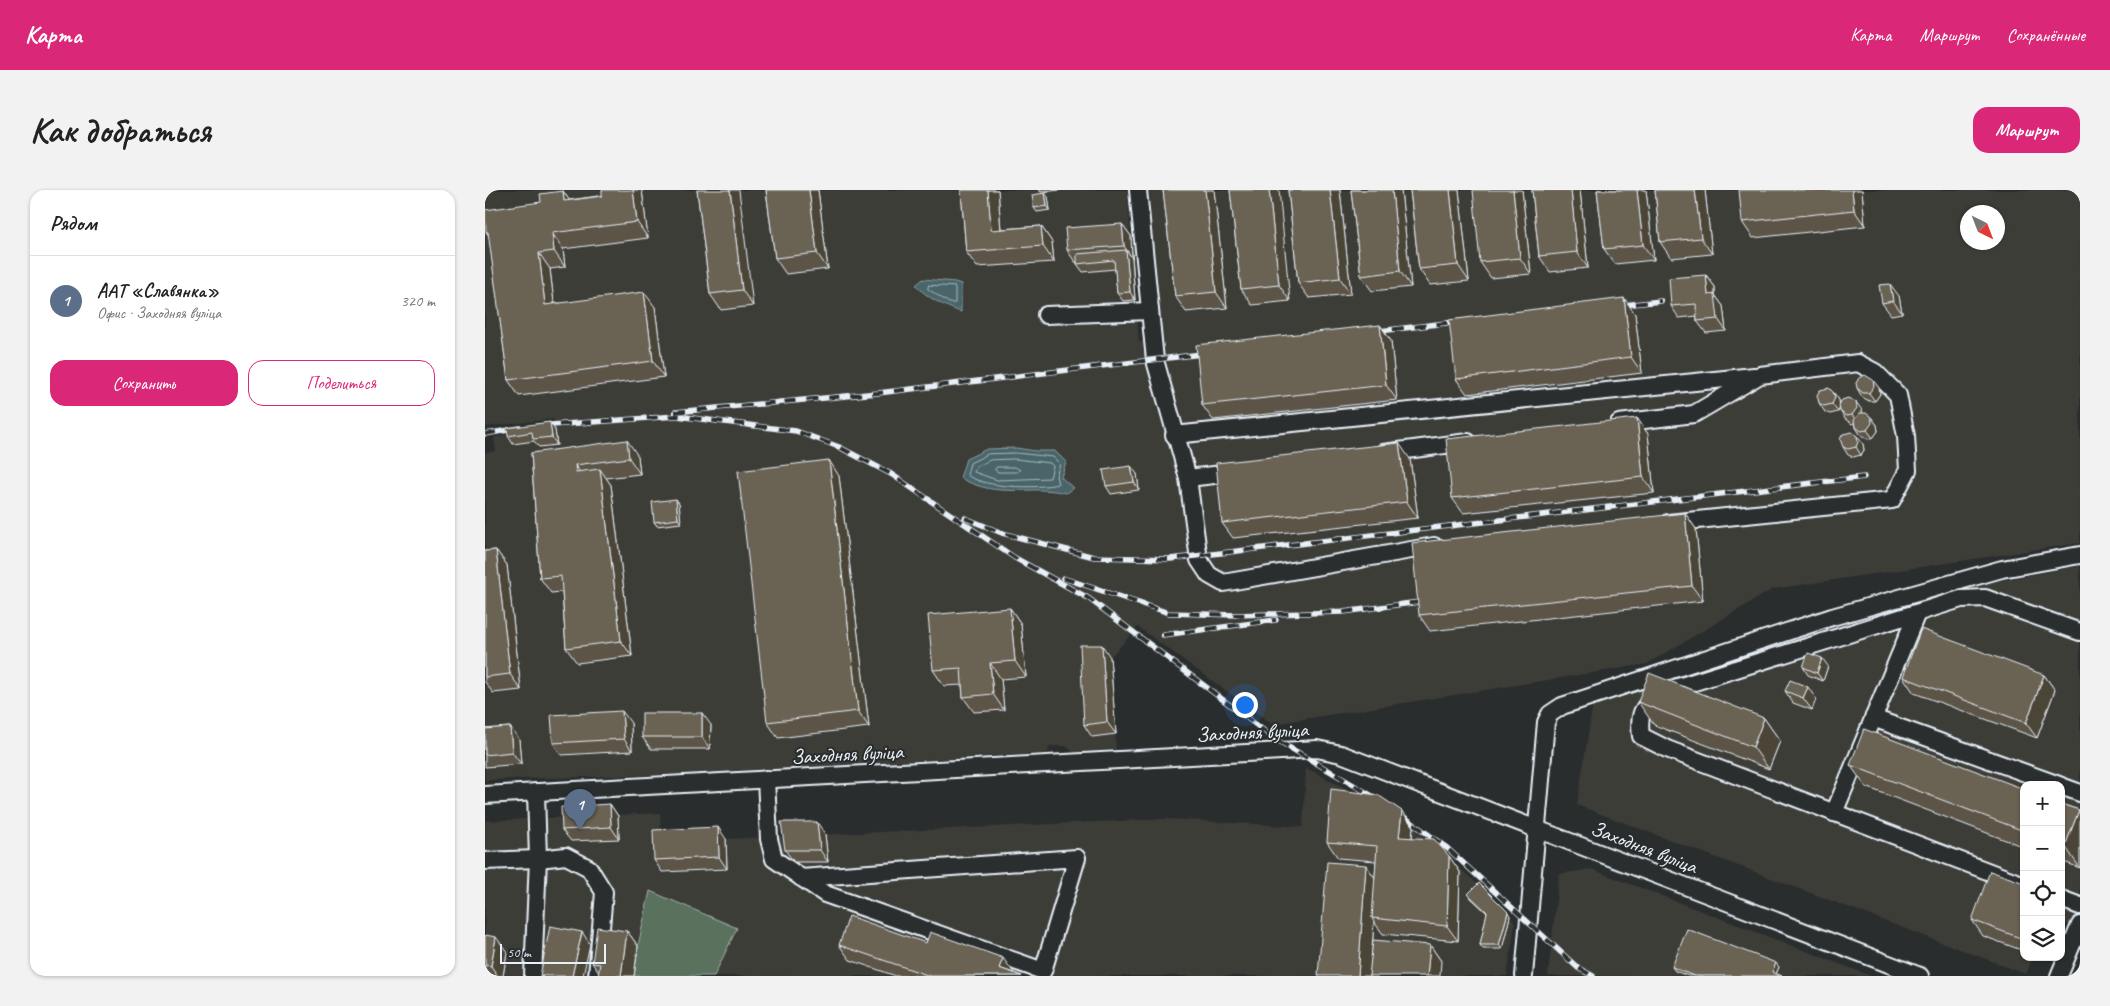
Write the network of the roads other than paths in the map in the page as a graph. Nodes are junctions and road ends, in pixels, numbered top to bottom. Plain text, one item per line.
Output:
1 (1138, 190) edge
2 (1150, 311) junction
3 (1046, 315) dead end
4 (1760, 375) junction
5 (1604, 425) edge
6 (1174, 435) junction
7 (1485, 440) edge
8 (1367, 455) edge
9 (1257, 469) edge
10 (1188, 478) junction
11 (1649, 525) edge
12 (1446, 544) edge
13 (2080, 555) edge
14 (1917, 613) junction
15 (2080, 632) edge
16 (1873, 718) junction
17 (766, 780) junction
18 (2049, 781) edge
19 (2065, 787) edge
20 (536, 792) junction
21 (2080, 792) edge
22 (485, 795) edge
23 (1834, 813) junction
24 (1537, 828) junction
25 (538, 859) junction
26 (485, 861) edge
27 (801, 878) junction
28 (2020, 883) edge
29 (2065, 900) edge
30 (2080, 906) edge
31 (2080, 926) edge
32 (533, 976) edge
33 (597, 976) edge
34 (1524, 976) edge
35 (1920, 976) edge
36 (2059, 976) edge

1 - 2 street
2 - 3 street
2 - 6 street
4 - 5 street
4 - 6 street
4 - 11 street
6 - 10 street
7 - 8 street
9 - 10 street
10 - 12 street
13 - 24 street
14 - 15 street
14 - 16 street
14 - 23 street
16 - 18 street
16 - 23 street
17 - 20 street, Заходняя вуліца
17 - 24 street, Заходняя вуліца
17 - 27 street
19 - 21 street
20 - 22 street, Заходняя вуліца
20 - 25 street
23 - 28 street
24 - 34 street
24 - 35 street, Заходняя вуліца
25 - 26 street
25 - 32 street
25 - 33 street
27 - 27 street
29 - 30 street
31 - 36 street

